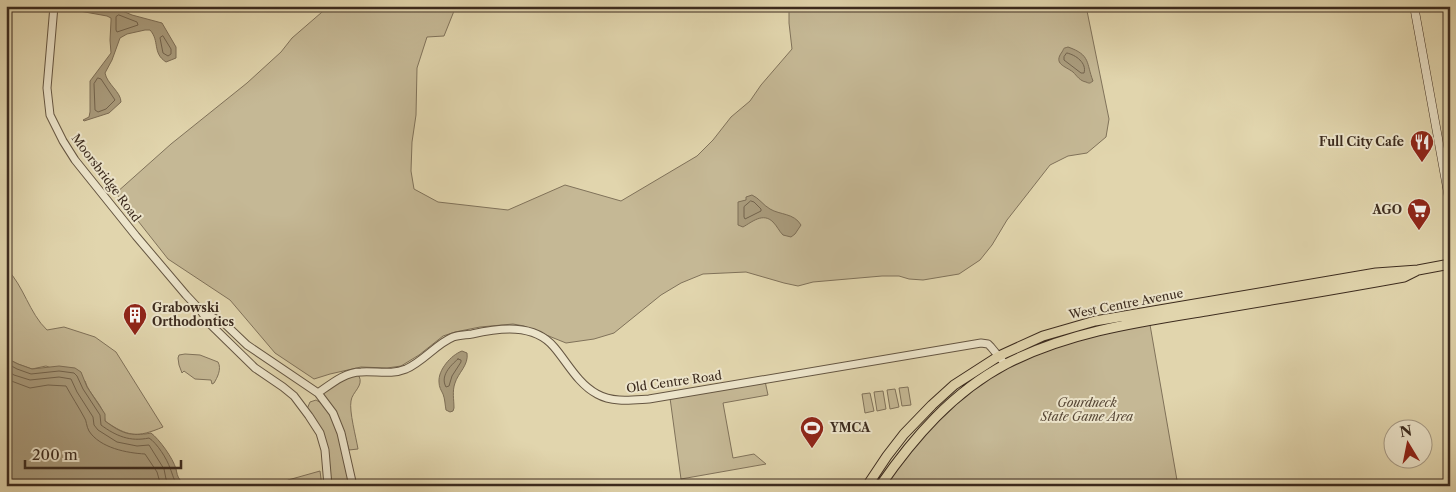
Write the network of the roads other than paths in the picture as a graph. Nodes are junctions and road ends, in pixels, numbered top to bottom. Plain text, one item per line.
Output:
1 (54, 6) edge
2 (1414, 6) edge
3 (1450, 204) edge
4 (1450, 264) edge
5 (1418, 270) junction
6 (201, 311) junction
7 (999, 356) junction
8 (1005, 364) junction
9 (318, 393) junction
10 (328, 486) edge
11 (353, 486) edge
12 (868, 486) edge
13 (880, 486) edge

1 - 6 street, Moorsbridge Road
2 - 3 main road
4 - 5 main road, West Centre Avenue
5 - 7 main road, West Centre Avenue
5 - 8 main road, West Centre Avenue
6 - 9 street, Moorsbridge Road
6 - 10 street, Moorsbridge Road
7 - 8 street, Old Centre Road
7 - 9 street, Old Centre Road
7 - 12 main road, West Centre Avenue
8 - 13 main road, West Centre Avenue
9 - 11 street, Moorsbridge Road

